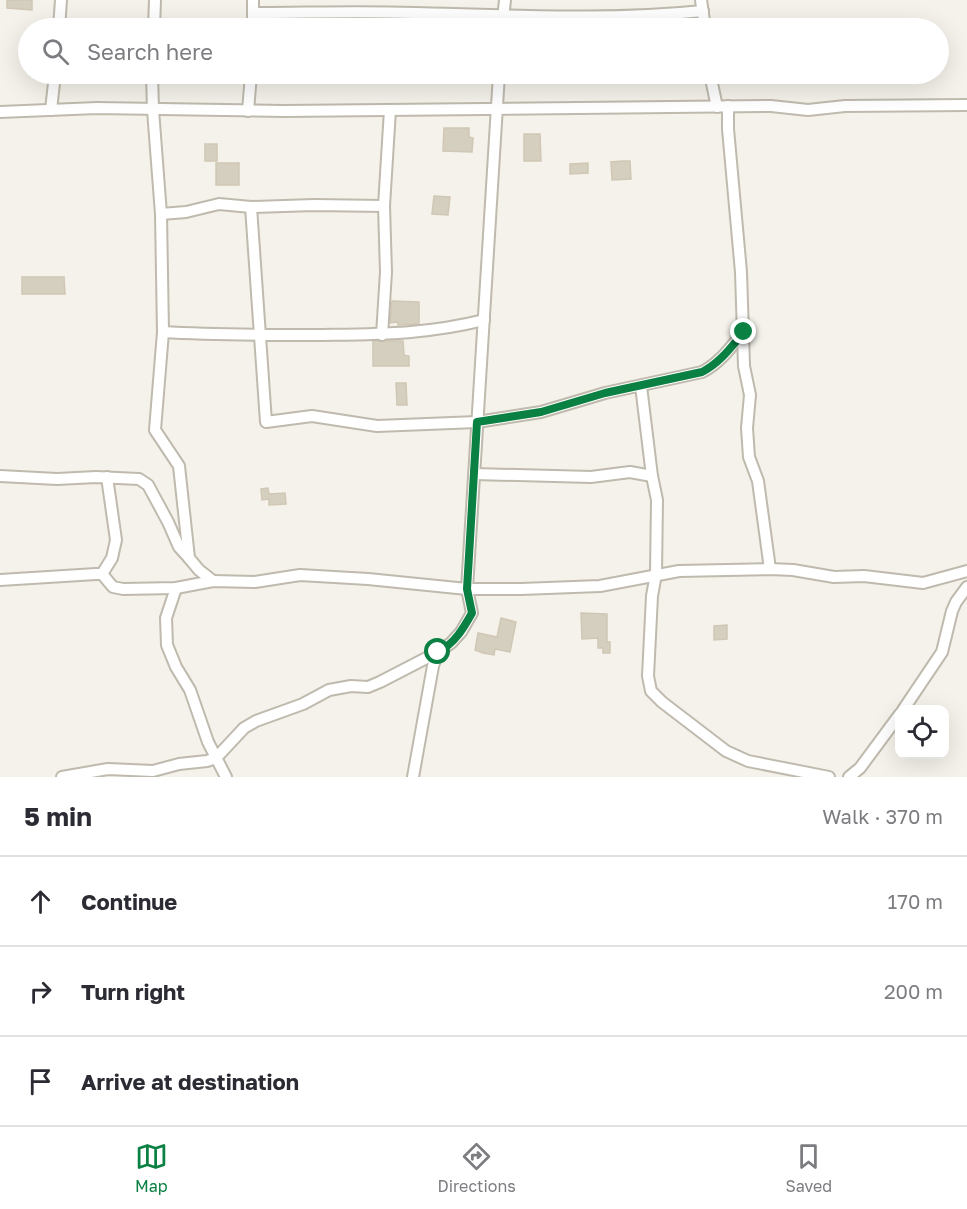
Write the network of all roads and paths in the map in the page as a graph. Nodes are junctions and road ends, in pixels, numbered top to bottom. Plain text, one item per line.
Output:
1 (61, 0) edge
2 (155, 0) edge
3 (254, 0) edge
4 (505, 0) edge
5 (702, 6) edge
6 (253, 13) junction
7 (503, 16) junction
8 (60, 18) edge
9 (154, 18) edge
10 (253, 18) edge
11 (54, 84) edge
12 (152, 84) edge
13 (250, 84) edge
14 (498, 84) edge
15 (714, 84) edge
16 (967, 105) edge
17 (722, 106) junction
18 (51, 110) junction
19 (153, 110) junction
20 (390, 110) junction
21 (497, 110) junction
22 (249, 111) junction
23 (0, 112) edge
24 (384, 206) junction
25 (251, 207) junction
26 (160, 214) junction
27 (484, 320) junction
28 (163, 332) junction
29 (744, 332) junction
30 (382, 335) junction
31 (259, 336) junction
32 (641, 386) junction
33 (477, 422) junction
34 (474, 474) junction
35 (0, 476) edge
36 (652, 476) junction
37 (107, 477) junction
38 (189, 558) junction
39 (770, 569) junction
40 (967, 571) edge
41 (102, 574) junction
42 (656, 574) junction
43 (0, 580) edge
44 (213, 581) junction
45 (967, 587) edge
46 (176, 588) junction
47 (467, 589) junction
48 (438, 652) junction
49 (906, 705) edge
50 (895, 721) edge
51 (216, 758) junction
52 (810, 775) edge
53 (62, 777) edge
54 (226, 777) edge
55 (413, 777) edge
56 (829, 777) edge
57 (849, 777) edge

1 - 8 street
2 - 9 street
3 - 6 street
4 - 7 street
5 - 7 street
6 - 7 street
6 - 10 street
11 - 18 street
12 - 19 street
13 - 22 street
14 - 21 street
15 - 17 street
16 - 17 street
17 - 21 street
17 - 29 street
18 - 19 street
18 - 23 street
19 - 22 street
19 - 26 street
20 - 21 street
20 - 22 street
20 - 24 street
21 - 27 street
24 - 25 street
24 - 30 street
25 - 26 street
25 - 31 street
26 - 28 street
27 - 30 street
27 - 33 street
28 - 31 street
28 - 38 street
29 - 32 street
29 - 39 street
30 - 31 street
31 - 33 street
32 - 33 street
32 - 36 street
33 - 34 street
34 - 36 street
34 - 47 street
35 - 37 street
36 - 42 street
37 - 38 street
37 - 41 street
38 - 44 street
39 - 40 street
39 - 42 street
41 - 43 street
41 - 46 street
42 - 47 street
42 - 52 street
44 - 46 street
44 - 47 street
45 - 49 street
46 - 51 street
47 - 48 street
48 - 51 street
48 - 55 street
50 - 57 street
51 - 53 street
51 - 54 street
52 - 56 street

